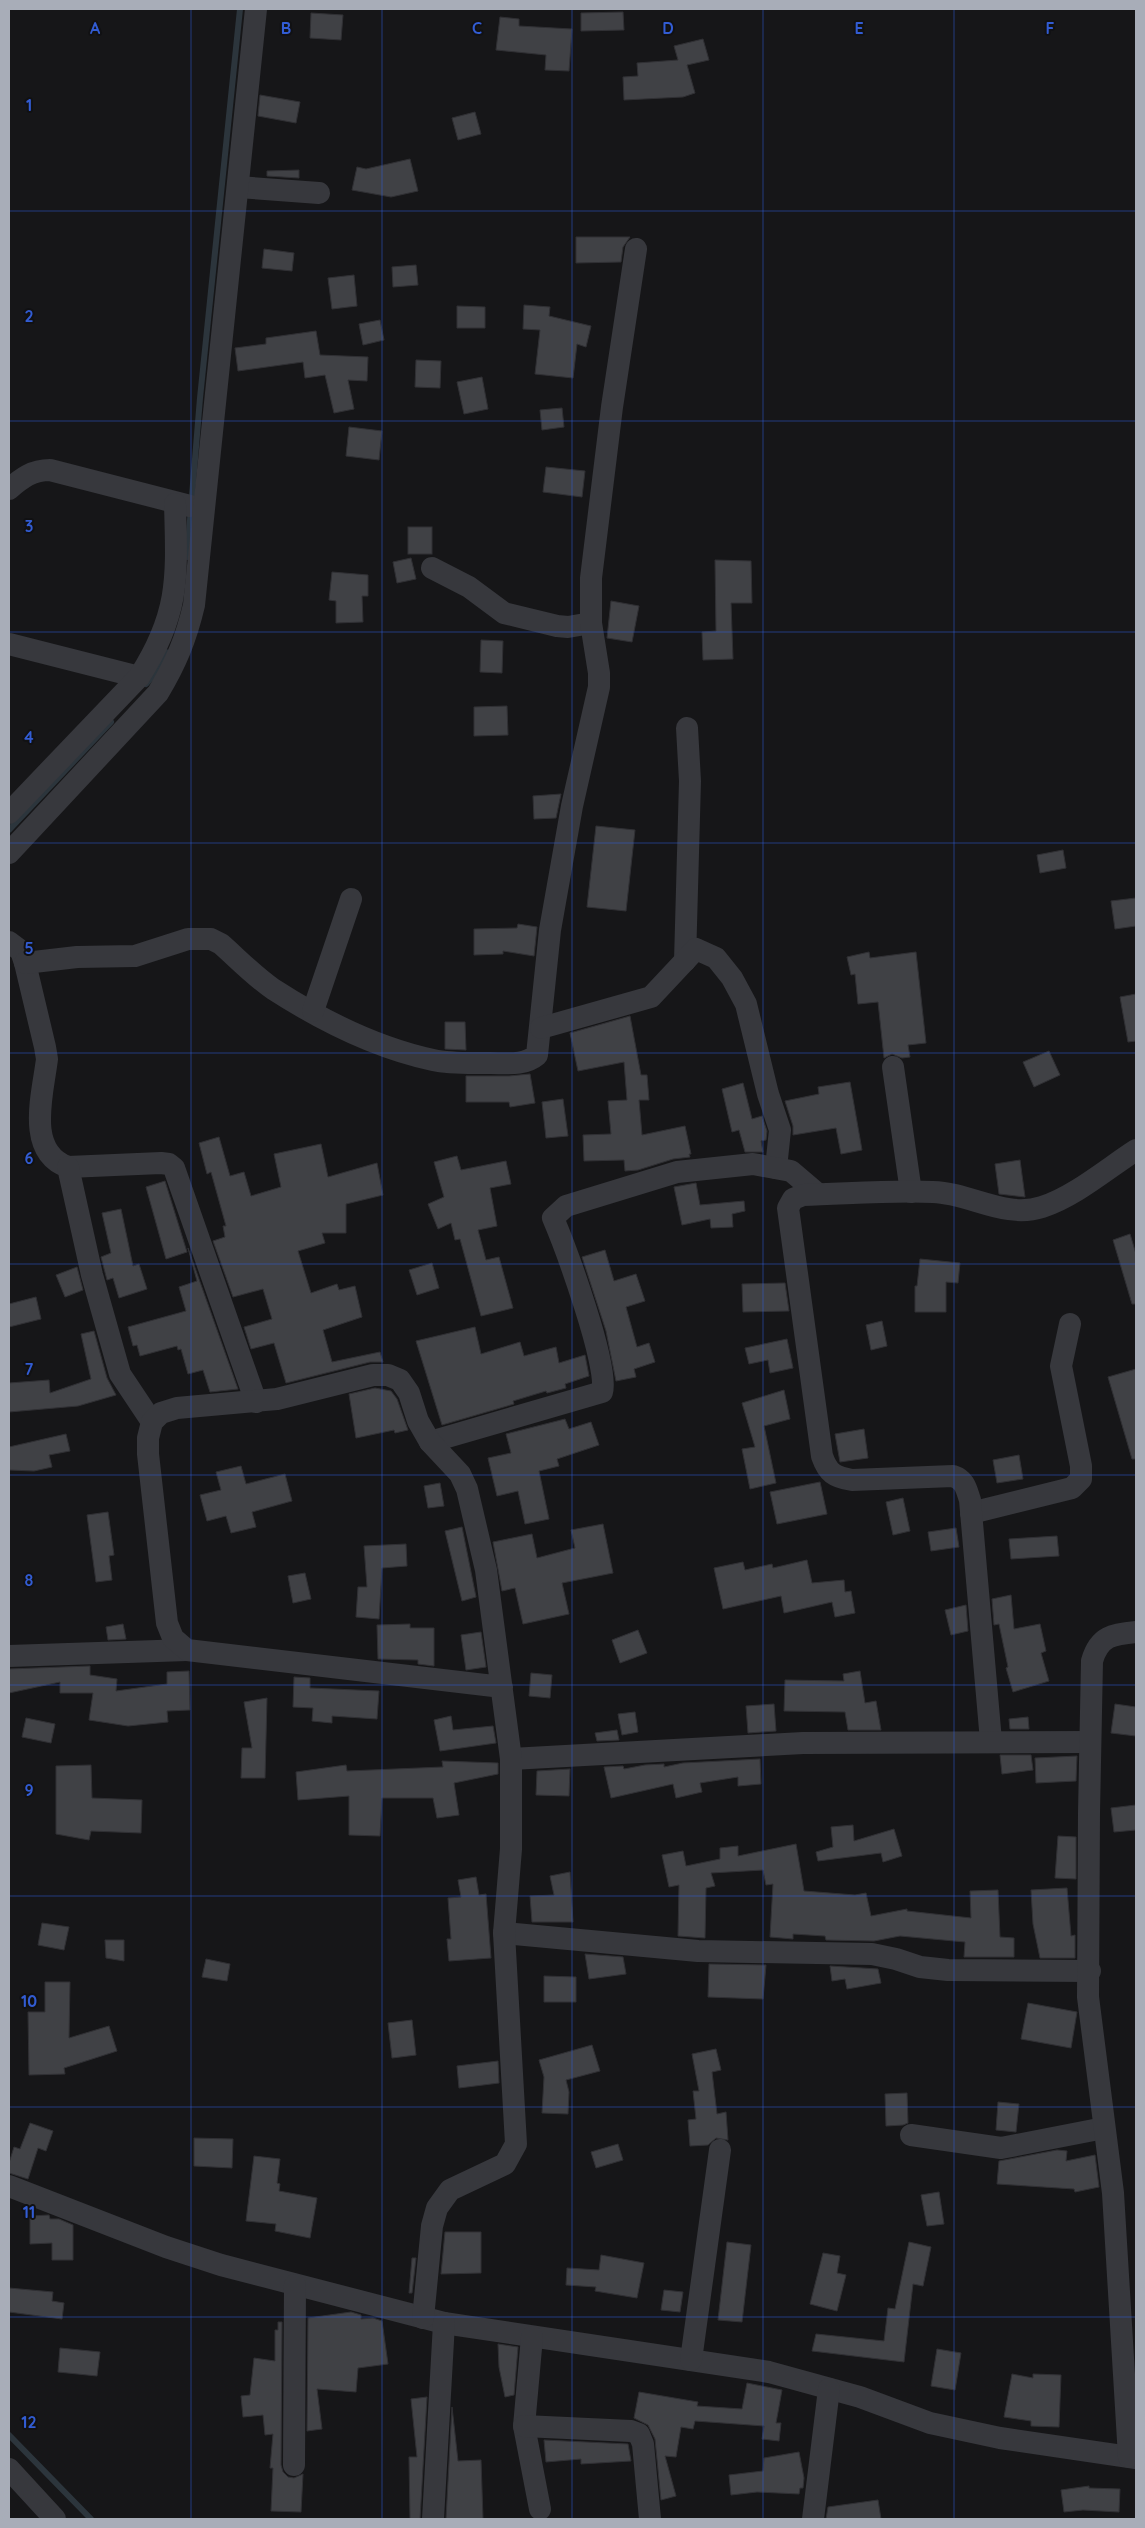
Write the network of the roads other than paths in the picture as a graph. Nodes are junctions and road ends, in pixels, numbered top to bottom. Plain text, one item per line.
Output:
1 (256, 9) edge
2 (238, 187) junction
3 (319, 193) dead end
4 (636, 249) dead end
5 (9, 489) edge
6 (190, 506) junction
7 (432, 568) dead end
8 (591, 623) junction
9 (9, 644) edge
10 (139, 677) junction
11 (687, 728) dead end
12 (9, 813) edge
13 (9, 853) edge
14 (351, 899) dead end
15 (9, 942) edge
16 (685, 961) junction
17 (26, 963) junction
18 (313, 1011) junction
19 (541, 1028) junction
20 (893, 1067) dead end
21 (1136, 1150) edge
22 (68, 1167) junction
23 (776, 1168) junction
24 (911, 1192) junction
25 (818, 1194) junction
26 (1070, 1324) dead end
27 (256, 1402) junction
28 (152, 1422) junction
29 (430, 1442) junction
30 (971, 1513) junction
31 (1136, 1632) edge
32 (187, 1650) junction
33 (9, 1656) edge
34 (502, 1687) junction
35 (990, 1741) junction
36 (1090, 1742) junction
37 (511, 1759) junction
38 (504, 1933) junction
39 (1090, 1971) junction
40 (1104, 2128) junction
41 (911, 2135) dead end
42 (720, 2150) dead end
43 (9, 2186) edge
44 (295, 2284) junction
45 (423, 2318) junction
46 (444, 2323) junction
47 (532, 2337) junction
48 (691, 2360) junction
49 (829, 2389) junction
50 (524, 2426) junction
51 (1133, 2457) edge
52 (294, 2465) dead end
53 (9, 2469) edge
54 (540, 2509) dead end
55 (55, 2519) edge
56 (433, 2519) edge
57 (650, 2519) edge
58 (813, 2519) edge

1 - 2 street
2 - 3 street
2 - 6 street
4 - 8 street
5 - 6 street
6 - 10 street
6 - 13 street
7 - 8 street
8 - 19 street
9 - 10 street
10 - 12 street
11 - 16 street
14 - 18 street
15 - 17 street
16 - 19 street
16 - 23 street
17 - 18 street
17 - 22 street
18 - 19 street
20 - 24 street
21 - 24 street
22 - 27 street
22 - 28 street
23 - 25 street
23 - 29 street
24 - 25 street
25 - 30 street
26 - 30 street
27 - 28 street
27 - 29 street
28 - 32 street
29 - 34 street
30 - 35 street
31 - 36 street
32 - 33 street
32 - 34 street
34 - 37 street
35 - 36 street
35 - 37 street
36 - 39 street
37 - 38 street
38 - 39 street
38 - 45 street
39 - 40 street
40 - 41 street
40 - 51 street
42 - 48 street
43 - 44 street
44 - 45 street
44 - 52 street
45 - 46 street
46 - 47 street
46 - 56 street
47 - 48 street
47 - 50 street
48 - 49 street
49 - 51 street
49 - 58 street
50 - 54 street
50 - 57 street
53 - 55 street

